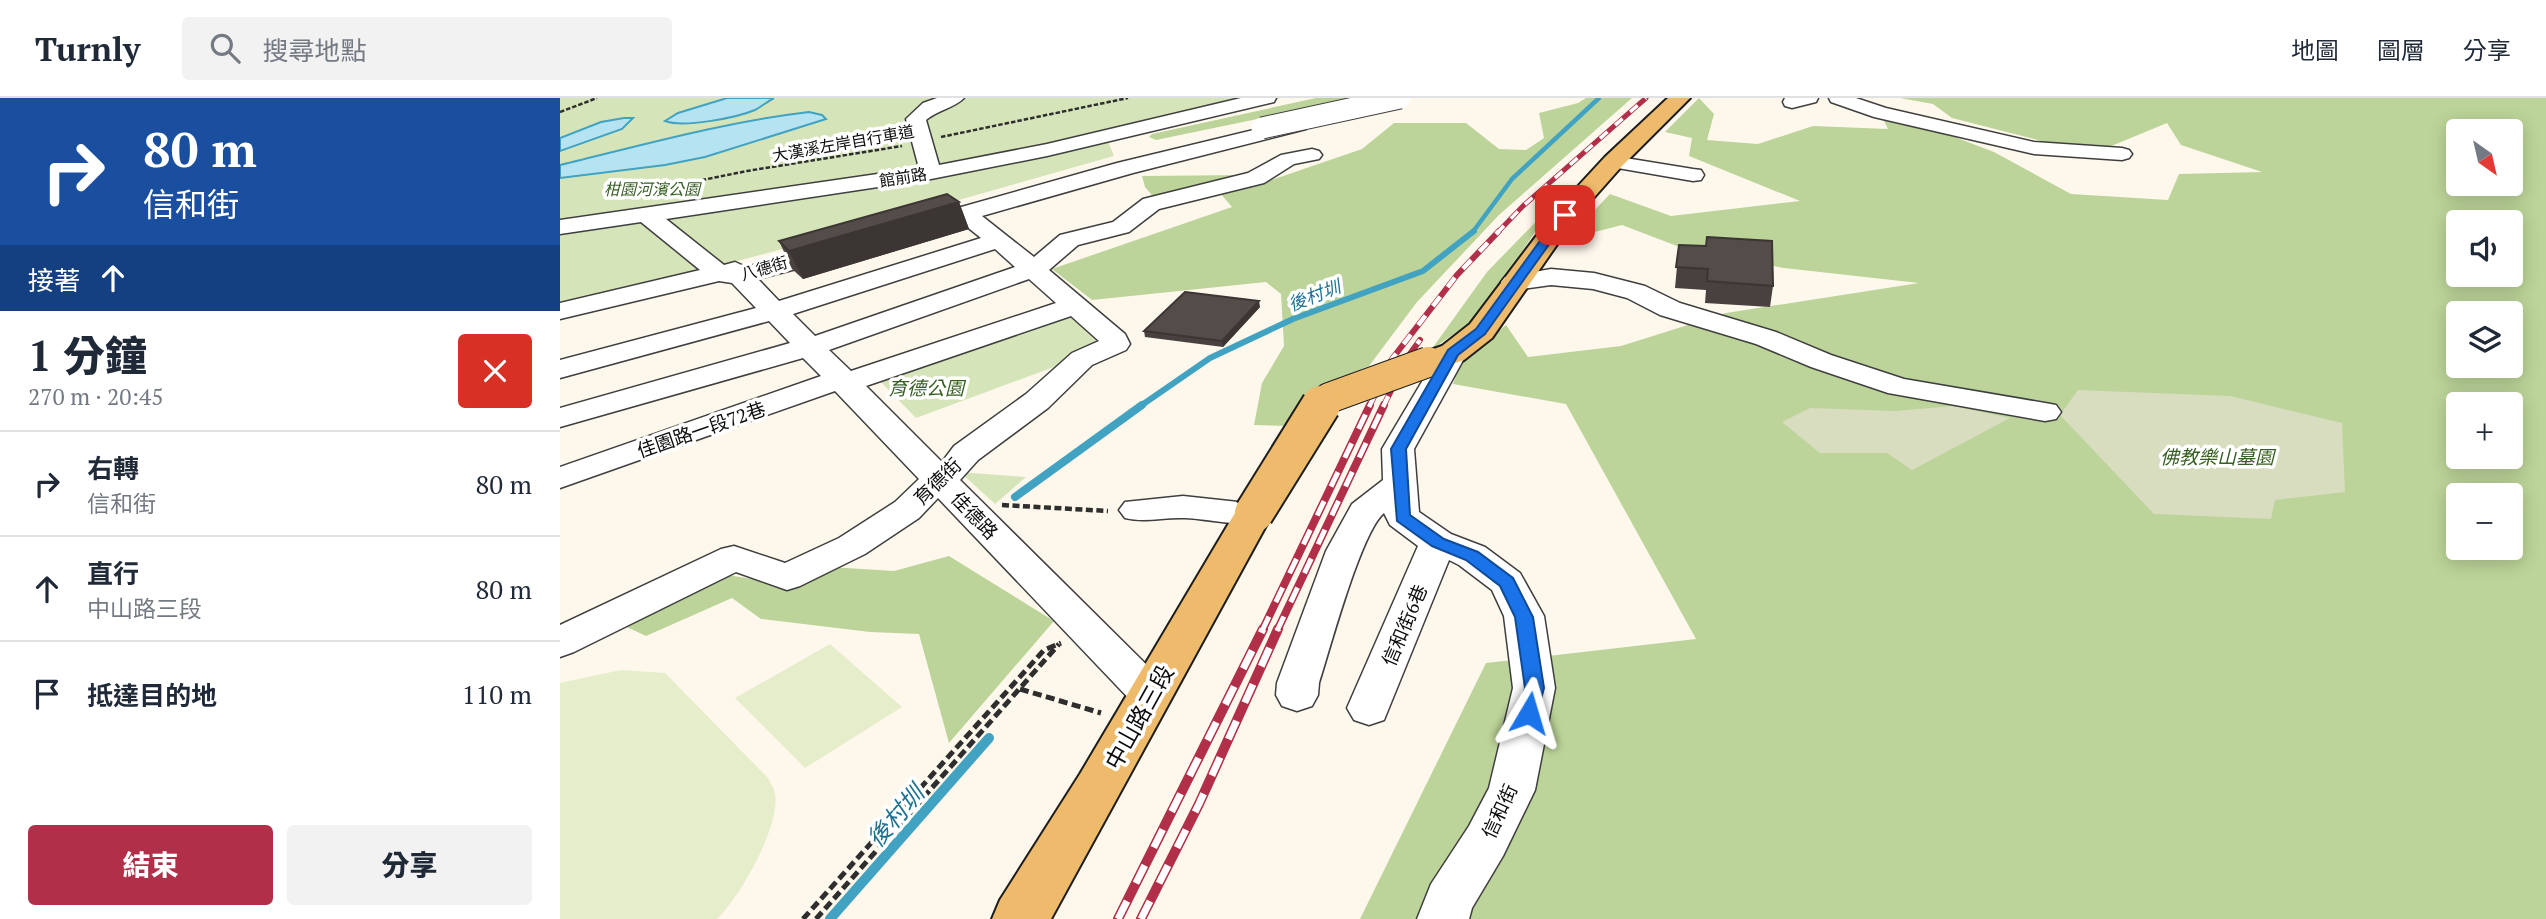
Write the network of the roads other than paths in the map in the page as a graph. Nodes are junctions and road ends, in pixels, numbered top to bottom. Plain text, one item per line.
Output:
1 (955, 98) edge
2 (1267, 98) edge
3 (1375, 98) edge
4 (1385, 98) edge
5 (1400, 98) edge
6 (1680, 98) edge
7 (1838, 98) edge
8 (2122, 153) dead end
9 (1312, 155) dead end
10 (1614, 162) junction
11 (931, 173) junction
12 (1693, 175) dead end
13 (964, 213) junction
14 (647, 215) junction
15 (929, 217) junction
16 (560, 228) edge
17 (854, 239) edge
18 (999, 240) junction
19 (1035, 270) junction
20 (730, 275) junction
21 (1514, 282) junction
22 (1076, 304) junction
23 (774, 311) junction
24 (560, 312) edge
25 (1758, 313) dead end
26 (560, 321) edge
27 (1440, 357) junction
28 (1821, 361) junction
29 (560, 369) edge
30 (831, 369) junction
31 (2045, 412) dead end
32 (560, 418) edge
33 (560, 455) edge
34 (560, 478) edge
35 (940, 480) junction
36 (1400, 483) junction
37 (1137, 510) road end
38 (1254, 513) junction
39 (1438, 542) junction
40 (560, 642) edge
41 (1297, 695) dead end
42 (1369, 708) dead end
43 (1143, 709) junction
44 (1020, 919) edge
45 (1443, 919) edge

1 - 11 street
2 - 11 street, 館前路
3 - 15 street
4 - 13 street
5 - 15 street, bridge
6 - 10 main road
7 - 8 street
9 - 19 street
10 - 12 street
10 - 21 main road
11 - 14 street, 館前路
13 - 15 street
13 - 18 street, 育德街
14 - 16 street, 館前路
14 - 20 street
17 - 20 street, 八德街
18 - 19 street, 育德街
18 - 23 street
19 - 22 street, 育德街
19 - 30 street
20 - 23 street, 佳德路
20 - 24 street, 八德街
20 - 26 street, 八德街
21 - 27 main road
21 - 28 street
22 - 30 street, 佳園路一段72巷
22 - 35 street, 育德街
23 - 29 street
23 - 30 street, 佳德路
25 - 28 street
27 - 36 street, 信和街
27 - 38 main road, 中山路三段, bridge
28 - 31 street
30 - 32 street
30 - 33 street
30 - 34 street, 佳園路一段72巷
30 - 35 street, 佳德路
35 - 40 street, 育德街
35 - 43 street, 佳德路
36 - 39 street, 信和街
36 - 41 street
37 - 38 street
38 - 43 main road, 中山路三段
39 - 42 street, 信和街6巷
39 - 45 street, 信和街
43 - 44 main road, 中山路三段

